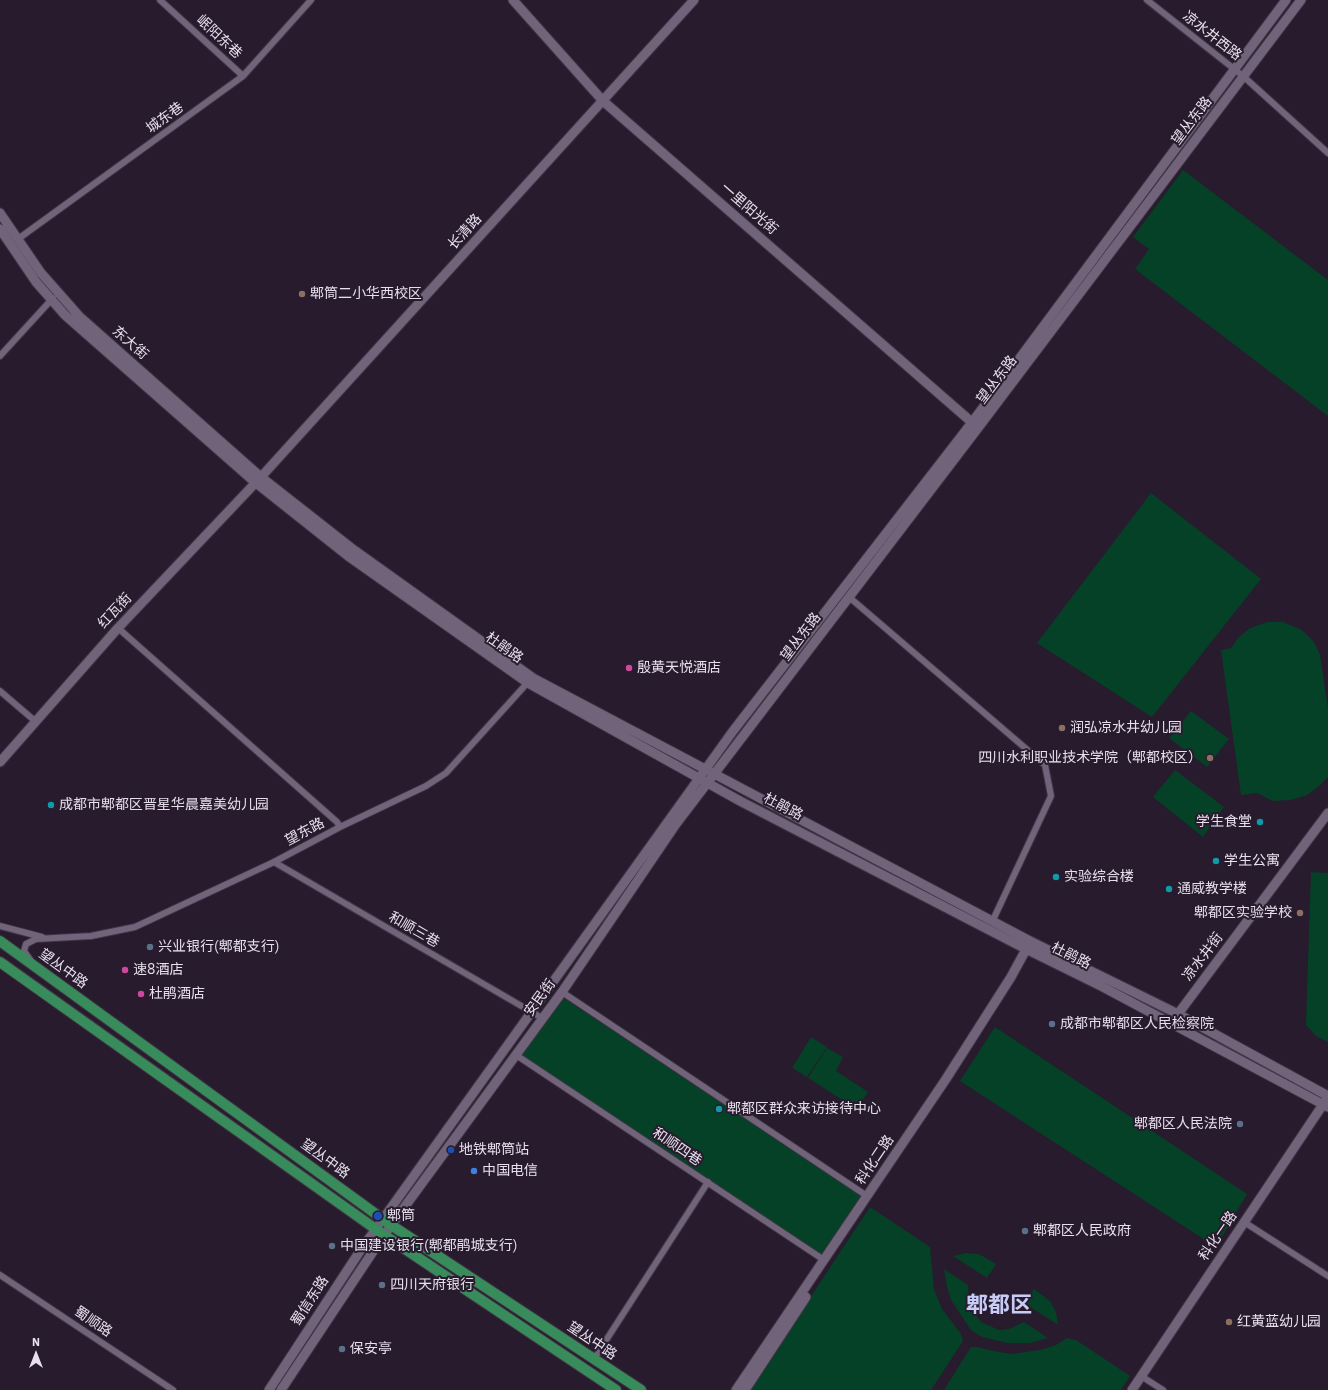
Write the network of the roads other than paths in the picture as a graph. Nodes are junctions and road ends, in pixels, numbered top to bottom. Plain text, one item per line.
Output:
1 (160, 0) edge
2 (311, 0) edge
3 (513, 0) edge
4 (694, 0) edge
5 (1147, 0) edge
6 (1286, 0) edge
7 (1301, 0) edge
8 (1234, 69) junction
9 (243, 76) junction
10 (1243, 76) junction
11 (603, 101) junction
12 (1328, 154) edge
13 (0, 213) edge
14 (0, 229) edge
15 (18, 239) junction
16 (58, 293) junction
17 (51, 300) junction
18 (0, 356) edge
19 (974, 425) junction
20 (259, 480) junction
21 (849, 597) junction
22 (118, 628) junction
23 (530, 680) junction
24 (0, 690) edge
25 (35, 721) junction
26 (0, 762) edge
27 (709, 772) junction
28 (702, 781) junction
29 (1328, 812) edge
30 (340, 827) junction
31 (274, 862) junction
32 (993, 920) junction
33 (0, 926) edge
34 (50, 939) junction
35 (0, 941) edge
36 (1029, 948) junction
37 (0, 962) edge
38 (32, 964) junction
39 (562, 992) junction
40 (531, 1012) junction
41 (1178, 1014) junction
42 (542, 1018) junction
43 (1172, 1023) junction
44 (516, 1055) junction
45 (1327, 1101) edge
46 (708, 1182) junction
47 (867, 1196) junction
48 (383, 1219) junction
49 (1244, 1222) junction
50 (391, 1225) junction
51 (376, 1228) junction
52 (384, 1235) junction
53 (824, 1260) junction
54 (0, 1275) edge
55 (1328, 1276) edge
56 (594, 1359) junction
57 (1141, 1376) junction
58 (174, 1390) edge
59 (269, 1390) edge
60 (281, 1390) edge
61 (616, 1390) edge
62 (641, 1390) edge
63 (736, 1390) edge
64 (745, 1390) edge
65 (1132, 1390) edge
66 (1164, 1390) edge

1 - 9 street, 岷阳东巷
2 - 9 street, 城东巷
3 - 11 main road, 一里阳光街
4 - 11 main road, 长清路
5 - 8 street, 凉水井西路
6 - 8 main road, 望丛东路
7 - 10 main road, 望丛东路
8 - 10 street, 凉水井西路
8 - 19 main road, 望丛东路
9 - 15 street, 城东巷
10 - 12 street, 凉水井西路
10 - 19 main road, 望丛东路
11 - 19 main road, 一里阳光街
11 - 20 main road, 长清路
13 - 15 main road, 东大街
14 - 17 main road, 东大街
15 - 16 main road, 东大街
16 - 17 street
16 - 20 main road, 东大街
17 - 18 street
17 - 20 main road, 东大街
19 - 21 main road, 望丛东路
19 - 27 main road, 望丛东路
20 - 22 main road, 红瓦街
20 - 23 main road, 杜鹃路
21 - 27 main road, 望丛东路
21 - 32 street
22 - 25 main road, 红瓦街
22 - 30 street
23 - 27 main road, 杜鹃路
23 - 28 main road, 杜鹃路
23 - 30 street, 望东路
24 - 25 street
25 - 26 main road, 红瓦街
27 - 28 main road, 安民街
27 - 32 main road, 杜鹃路
28 - 36 main road, 杜鹃路
28 - 39 main road, 安民街
28 - 40 main road, 安民街
29 - 41 main road, 凉水井街
30 - 31 street, 望东路
31 - 34 street, 望东路
31 - 40 street, 和顺三巷
32 - 36 main road, 杜鹃路
33 - 34 street, 望东路
34 - 38 street, 望东路
35 - 38 main road, 望丛中路
36 - 41 main road, 杜鹃路
36 - 43 main road, 杜鹃路
36 - 47 main road, 科化二路
36 - 64 main road
37 - 51 main road, 望丛中路
38 - 48 main road, 望丛中路
39 - 42 main road, 安民街
39 - 47 street
40 - 42 street, 和顺三巷
40 - 48 main road, 安民街
41 - 43 main road, 凉水井街
41 - 45 main road, 杜鹃路
42 - 44 main road, 安民街
43 - 45 main road, 杜鹃路
44 - 46 street, 和顺四巷
44 - 50 main road, 安民街
45 - 49 main road, 科化一路
46 - 53 street, 和顺四巷
46 - 56 street
47 - 53 main road, 科化二路
48 - 50 main road, 望丛中路
48 - 51 main road, 安民街
49 - 55 street
49 - 57 main road, 科化一路
50 - 52 main road, 安民街
50 - 56 main road, 望丛中路
51 - 52 main road, 望丛中路
51 - 59 main road, 蜀信东路
52 - 60 main road, 蜀信东路
52 - 61 main road, 望丛中路
53 - 63 main road, 科化二路
54 - 58 street, 蜀顺路
56 - 62 main road, 望丛中路
57 - 65 main road, 科化一路
57 - 66 street

